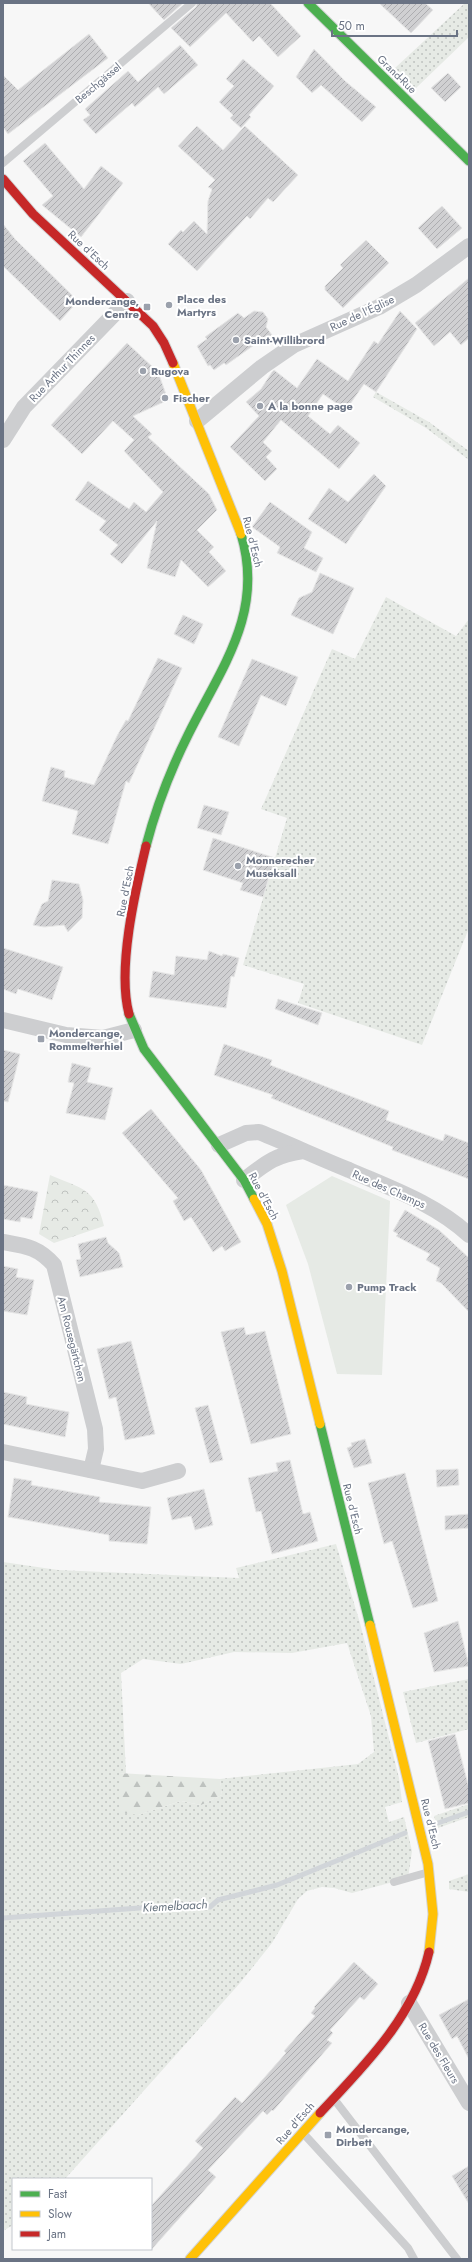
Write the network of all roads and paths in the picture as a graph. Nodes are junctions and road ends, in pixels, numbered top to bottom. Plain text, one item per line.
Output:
1 (192, 3) edge
2 (308, 3) edge
3 (469, 161) edge
4 (3, 163) edge
5 (3, 179) edge
6 (469, 246) edge
7 (127, 301) junction
8 (197, 421) junction
9 (3, 440) edge
10 (3, 1020) edge
11 (134, 1030) junction
12 (219, 1145) junction
13 (305, 1150) junction
14 (244, 1180) junction
15 (469, 1235) edge
16 (3, 1242) edge
17 (3, 1452) edge
18 (91, 1470) junction
19 (178, 1471) dead end
20 (430, 1872) junction
21 (394, 1882) dead end
22 (409, 2003) junction
23 (334, 2098) junction
24 (469, 2103) edge
25 (303, 2132) junction
26 (190, 2259) edge
27 (414, 2259) edge
28 (457, 2259) edge

1 - 4 lane, Beschgässel
2 - 3 main road, Grand-Rue
5 - 7 main road, Rue d'Esch
6 - 8 street, Rue de l'Église
7 - 8 main road, Rue d'Esch
7 - 9 street, Rue Arthur Thinnes
8 - 11 main road, Rue d'Esch
10 - 11 street
11 - 12 main road, Rue d'Esch
12 - 13 street, Rue des Champs
12 - 14 main road, Rue d'Esch
13 - 14 street
13 - 15 street, Rue des Champs
14 - 20 main road, Rue d'Esch
16 - 18 street, Am Rousegärtchen
17 - 18 street
18 - 19 street
20 - 21 lane
20 - 22 main road, Rue d'Esch
22 - 23 main road, Rue d'Esch
22 - 24 street, Rue des Fleurs
23 - 25 main road, Rue d'Esch
23 - 28 lane
25 - 26 main road, Rue d'Esch
25 - 27 lane

